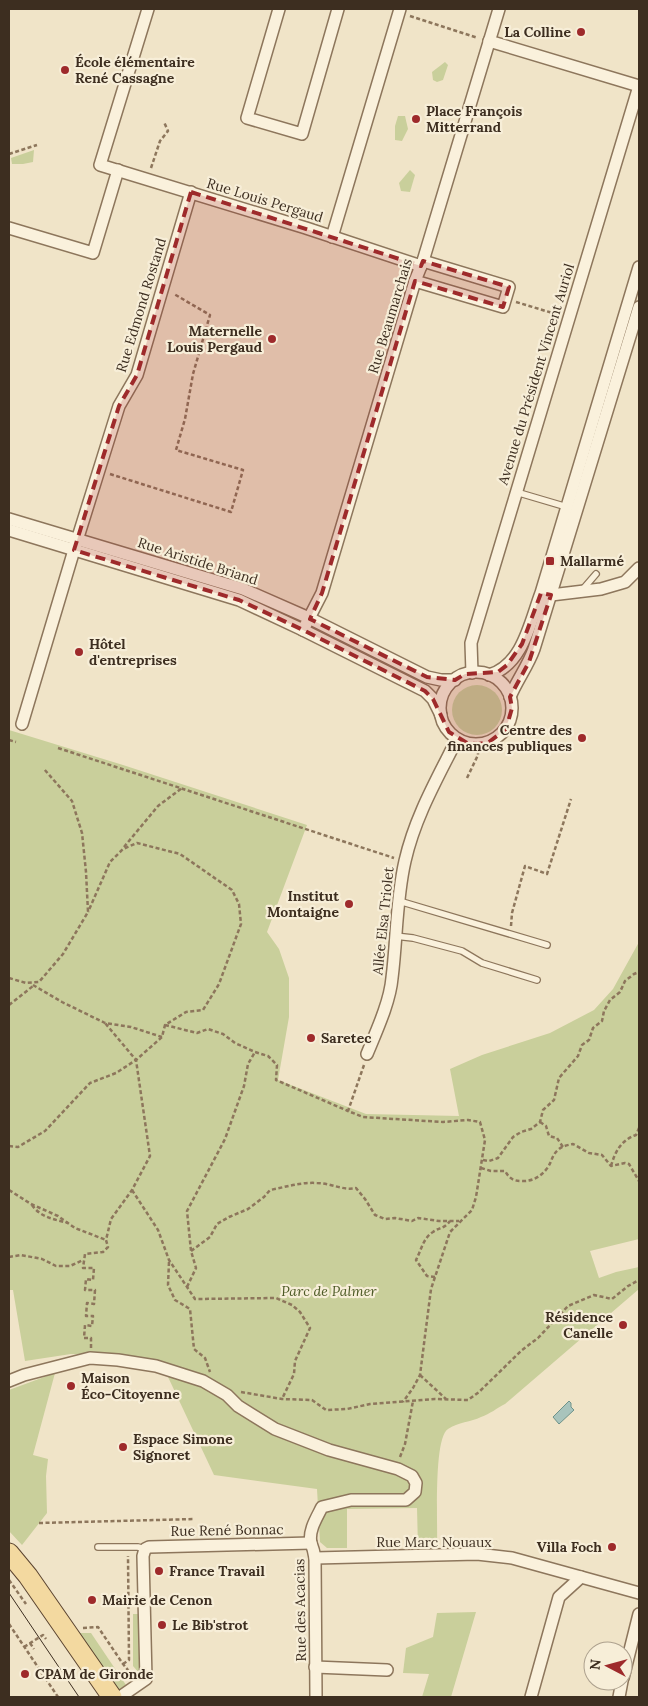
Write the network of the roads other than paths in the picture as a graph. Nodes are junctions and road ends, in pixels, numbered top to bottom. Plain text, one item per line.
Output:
1 (148, 9) edge
2 (279, 9) edge
3 (338, 9) edge
4 (499, 9) edge
5 (400, 10) edge
6 (490, 41) junction
7 (639, 83) edge
8 (118, 170) junction
9 (191, 192) junction
10 (9, 228) edge
11 (332, 237) junction
12 (422, 264) junction
13 (639, 267) edge
14 (415, 281) junction
15 (639, 307) edge
16 (516, 492) junction
17 (572, 509) junction
18 (9, 519) edge
19 (9, 530) edge
20 (75, 545) junction
21 (639, 568) edge
22 (596, 574) dead end
23 (582, 591) junction
24 (546, 594) junction
25 (310, 618) junction
26 (304, 630) junction
27 (472, 673) junction
28 (489, 675) junction
29 (455, 680) junction
30 (510, 697) junction
31 (441, 715) junction
32 (22, 724) dead end
33 (457, 738) junction
34 (399, 901) junction
35 (395, 936) junction
36 (547, 945) dead end
37 (537, 980) dead end
38 (367, 1054) road end
39 (9, 1381) edge
40 (311, 1543) junction
41 (98, 1546) dead end
42 (145, 1550) junction
43 (9, 1554) edge
44 (315, 1558) junction
45 (9, 1568) edge
46 (581, 1577) junction
47 (639, 1593) edge
48 (639, 1614) edge
49 (632, 1641) edge
50 (84, 1663) junction
51 (316, 1667) junction
52 (387, 1670) dead end
53 (100, 1697) edge
54 (112, 1697) edge
55 (120, 1697) edge
56 (316, 1697) edge
57 (531, 1697) edge

1 - 8 street, Rue Louis Pergaud
2 - 3 street
4 - 6 street, Rue Beaumarchais
5 - 11 street
6 - 7 street
6 - 12 street, Rue Beaumarchais
7 - 16 street, Avenue du Président Vincent Auriol
8 - 9 street, Rue Louis Pergaud
8 - 10 street
9 - 11 street, Rue Louis Pergaud
9 - 20 street, Rue Edmond Rostand
11 - 12 street, Rue Louis Pergaud
12 - 14 street, Rue Beaumarchais
12 - 14 street, Rue Louis Pergaud
13 - 17 street
14 - 25 street, Rue Beaumarchais
15 - 17 street
16 - 17 lane
16 - 27 street, Avenue du Président Vincent Auriol
17 - 24 street
18 - 20 street, Rue Aristide Briand
19 - 20 street, Rue Aristide Briand
20 - 25 street, Rue Aristide Briand
20 - 26 street, Rue Aristide Briand
20 - 32 street, Rue Edmond Rostand
21 - 23 street
22 - 23 lane
23 - 24 street
24 - 28 street
24 - 30 street
25 - 26 street, Rue Beaumarchais
25 - 29 street, Rue Aristide Briand
26 - 31 street, Rue Aristide Briand
27 - 28 street
27 - 29 street
28 - 30 street
29 - 31 street
30 - 33 street
31 - 33 street
33 - 34 street, Allée Elsa Triolet
34 - 35 street, Allée Elsa Triolet
34 - 36 lane
35 - 37 lane
35 - 38 street, Allée Elsa Triolet
39 - 40 street, Rue des Acacias
40 - 42 street, Rue René Bonnac
40 - 44 street, Rue des Acacias
41 - 42 lane, Rue René Bonnac
42 - 55 street
43 - 50 main road
44 - 46 street, Rue Marc Nouaux
44 - 51 street, Rue des Acacias
45 - 50 main road
46 - 47 street, Rue Marc Nouaux
46 - 57 street
48 - 49 street
50 - 53 main road
50 - 54 main road
51 - 52 street
51 - 56 street, Rue des Acacias

